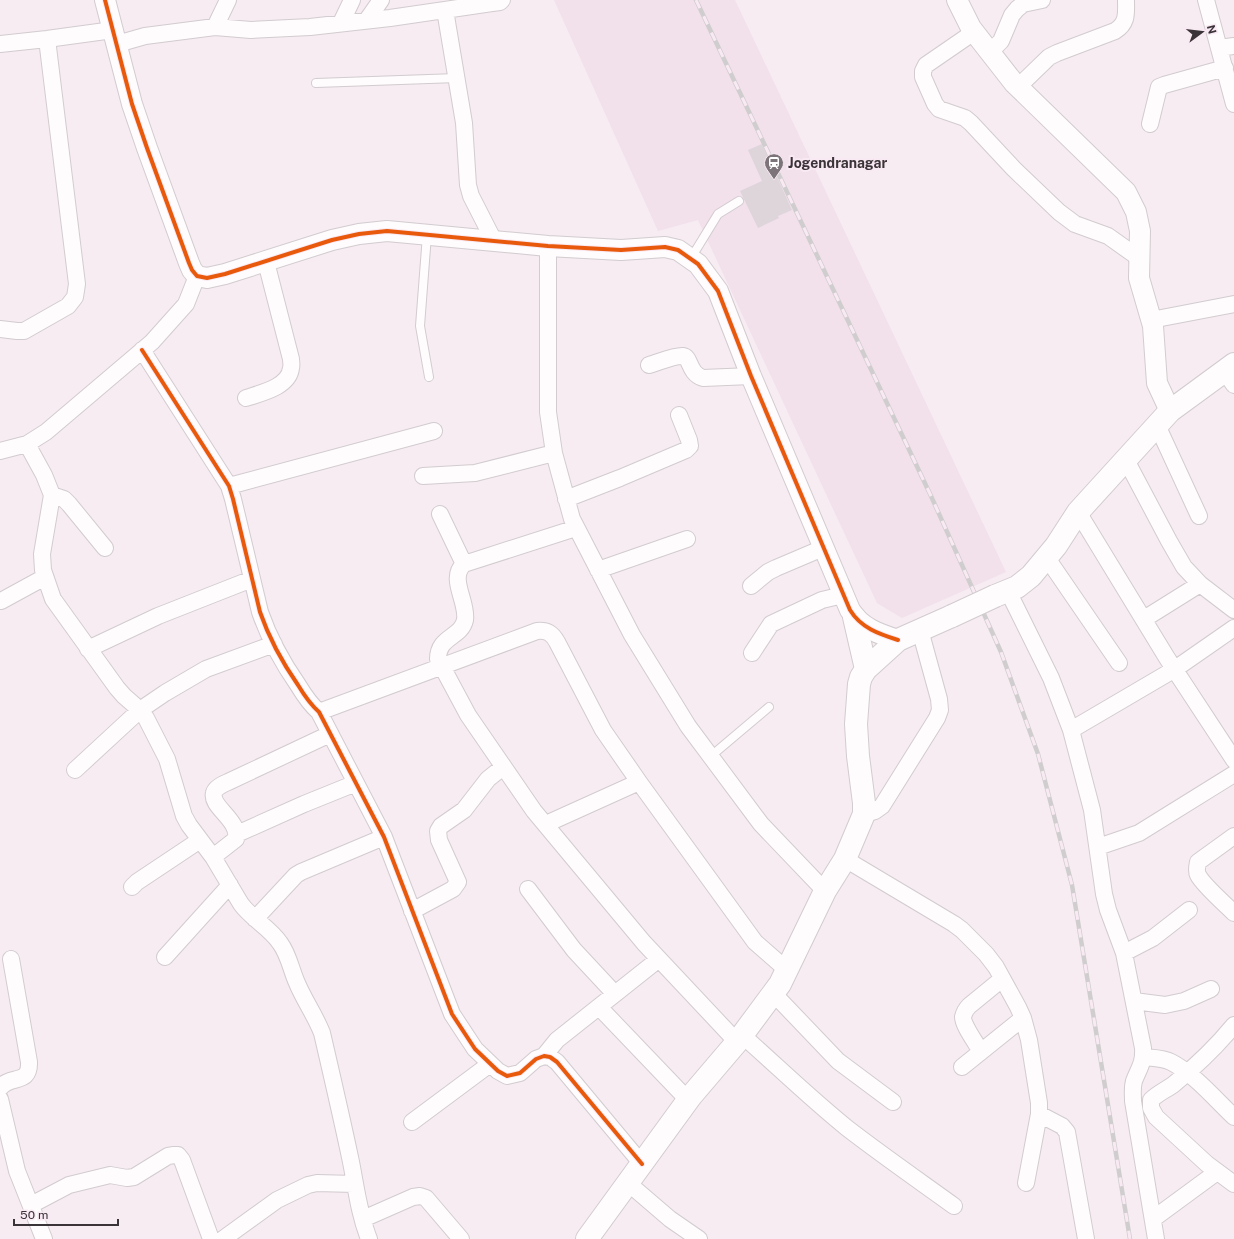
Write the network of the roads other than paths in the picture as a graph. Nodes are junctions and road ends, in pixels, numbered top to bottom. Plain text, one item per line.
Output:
1 (105, 0) edge
2 (228, 0) edge
3 (352, 0) edge
4 (381, 0) edge
5 (502, 0) edge
6 (957, 0) edge
7 (1042, 0) edge
8 (1126, 0) edge
9 (1206, 0) edge
10 (452, 6) edge
11 (367, 20) junction
12 (341, 23) junction
13 (215, 27) junction
14 (974, 32) junction
15 (115, 37) junction
16 (47, 39) junction
17 (0, 44) edge
18 (1226, 47) edge
19 (990, 52) junction
20 (1225, 68) junction
21 (457, 78) junction
22 (316, 83) dead end
23 (1018, 87) junction
24 (1233, 97) edge
25 (1150, 124) dead end
26 (739, 201) dead end
27 (427, 235) junction
28 (494, 241) junction
29 (548, 246) junction
30 (691, 258) junction
31 (1139, 258) junction
32 (266, 262) junction
33 (197, 276) junction
34 (1234, 304) edge
35 (1151, 320) junction
36 (0, 329) edge
37 (142, 350) junction
38 (649, 365) dead end
39 (1231, 374) edge
40 (751, 376) junction
41 (429, 377) dead end
42 (246, 398) dead end
43 (679, 415) dead end
44 (1163, 418) junction
45 (434, 431) dead end
46 (27, 444) junction
47 (0, 451) edge
48 (554, 453) junction
49 (1126, 460) junction
50 (423, 476) dead end
51 (229, 486) junction
52 (52, 495) junction
53 (566, 499) junction
54 (1078, 512) junction
55 (440, 514) dead end
56 (1199, 516) dead end
57 (576, 528) junction
58 (686, 539) dead end
59 (105, 548) dead end
60 (823, 548) junction
61 (1047, 558) junction
62 (464, 564) junction
63 (598, 570) junction
64 (45, 577) junction
65 (252, 579) junction
66 (1200, 584) junction
67 (751, 586) dead end
68 (1002, 594) junction
69 (843, 595) junction
70 (0, 601) edge
71 (1232, 604) edge
72 (854, 617) junction
73 (1144, 619) junction
74 (1234, 628) edge
75 (920, 630) junction
76 (898, 640) junction
77 (274, 644) junction
78 (88, 649) junction
79 (752, 653) dead end
80 (1119, 663) dead end
81 (441, 667) junction
82 (866, 669) junction
83 (1175, 669) junction
84 (769, 707) dead end
85 (140, 710) junction
86 (319, 712) junction
87 (1071, 730) junction
88 (330, 734) junction
89 (711, 756) junction
90 (1234, 760) edge
91 (502, 767) junction
92 (75, 770) dead end
93 (1234, 774) edge
94 (638, 782) junction
95 (356, 783) junction
96 (864, 814) junction
97 (546, 824) junction
98 (237, 834) junction
99 (1234, 836) edge
100 (384, 837) junction
101 (200, 840) junction
102 (1098, 847) junction
103 (213, 857) junction
104 (845, 860) junction
105 (230, 885) junction
106 (132, 887) dead end
107 (528, 889) dead end
108 (825, 891) junction
109 (1189, 910) dead end
110 (412, 912) junction
111 (1234, 913) edge
112 (255, 918) junction
113 (1124, 953) junction
114 (166, 957) dead end
115 (11, 959) dead end
116 (659, 959) junction
117 (787, 970) junction
118 (1002, 979) junction
119 (1211, 989) dead end
120 (615, 994) junction
121 (774, 994) junction
122 (1134, 1001) junction
123 (599, 1007) junction
124 (1022, 1018) junction
125 (1234, 1025) edge
126 (740, 1038) junction
127 (981, 1052) junction
128 (544, 1056) junction
129 (1144, 1057) junction
130 (490, 1064) junction
131 (962, 1067) dead end
132 (1187, 1073) junction
133 (0, 1088) edge
134 (0, 1099) edge
135 (688, 1100) junction
136 (893, 1102) dead end
137 (1039, 1114) junction
138 (1234, 1117) edge
139 (412, 1122) dead end
140 (642, 1164) junction
141 (1217, 1172) junction
142 (628, 1183) junction
143 (1026, 1183) dead end
144 (354, 1184) junction
145 (1234, 1184) edge
146 (31, 1205) junction
147 (954, 1206) dead end
148 (362, 1219) junction
149 (1153, 1219) junction
150 (590, 1238) edge
151 (44, 1239) edge
152 (211, 1239) edge
153 (223, 1239) edge
154 (369, 1239) edge
155 (461, 1239) edge
156 (699, 1239) edge
157 (1086, 1239) edge
158 (1156, 1239) edge

1 - 15 street
2 - 13 street
3 - 12 street
4 - 11 street
5 - 10 street
6 - 14 street
7 - 19 street
8 - 23 street
9 - 18 street
10 - 11 street
10 - 21 street
11 - 12 street
12 - 13 street
13 - 15 street
14 - 19 street
14 - 31 street
15 - 16 street
15 - 33 street
16 - 17 street
16 - 36 street
18 - 20 street
19 - 23 street
20 - 24 street
20 - 25 street
21 - 22 lane
21 - 28 street
23 - 31 street
26 - 30 lane
27 - 28 street
27 - 32 street
27 - 41 lane
28 - 29 street
29 - 30 street
29 - 48 street
30 - 40 street
31 - 35 street
32 - 33 street
32 - 42 street
33 - 37 street
34 - 35 street
35 - 44 street
37 - 46 street
37 - 51 street
38 - 40 street
39 - 44 main road
40 - 60 street
43 - 53 street
44 - 49 main road
44 - 56 street
45 - 51 street
46 - 47 street
46 - 52 street
48 - 50 street
48 - 53 street
49 - 54 main road
49 - 66 street
51 - 65 street
52 - 59 street
52 - 64 street
53 - 57 street
54 - 61 main road
54 - 73 street
55 - 62 street
57 - 62 street
57 - 63 street
58 - 63 street
60 - 67 street
60 - 69 street
61 - 68 main road
61 - 80 street
62 - 81 street
63 - 89 street
64 - 70 street
64 - 78 street
65 - 77 street
65 - 78 street
66 - 71 street
66 - 73 street
68 - 75 main road, bridge
68 - 87 street
69 - 72 street
69 - 79 street
72 - 76 street
72 - 82 main road
73 - 83 street
74 - 83 street
75 - 76 main road
75 - 96 street
76 - 82 main road
77 - 85 street
77 - 86 street
78 - 85 street
81 - 86 street
81 - 91 street
81 - 94 street
82 - 96 main road
83 - 87 street
83 - 90 street
84 - 89 lane
85 - 92 street
85 - 101 street
86 - 88 street
87 - 102 street
88 - 95 street
88 - 98 street
89 - 108 street
91 - 97 street
91 - 110 street
93 - 102 street
94 - 97 street
94 - 117 street
95 - 98 street
95 - 100 street
96 - 104 main road
97 - 116 street
98 - 103 street
99 - 111 street
100 - 110 street
100 - 112 street
101 - 103 street
101 - 106 street
102 - 113 street
103 - 105 street
104 - 108 main road
104 - 118 street
105 - 112 street
105 - 114 street
107 - 120 street
108 - 117 main road
109 - 113 street
110 - 130 street
112 - 144 street
113 - 122 street
115 - 133 street
116 - 120 street
116 - 126 street
117 - 121 main road
118 - 124 street
118 - 127 street
119 - 122 street
120 - 123 street
121 - 126 main road
121 - 136 street
122 - 129 street
123 - 128 street
123 - 135 street
124 - 127 street
124 - 137 street
125 - 132 street
126 - 135 main road
126 - 147 street
127 - 131 street
128 - 130 street
128 - 140 street
129 - 132 street
129 - 149 street
130 - 139 street
132 - 138 street
132 - 141 street
134 - 146 street
135 - 140 main road
137 - 143 street
137 - 157 street
140 - 142 main road
141 - 145 street
141 - 149 street
142 - 150 main road
142 - 156 street
144 - 148 street
144 - 153 street
146 - 151 street
146 - 152 street
148 - 154 street
148 - 155 street
149 - 158 street

